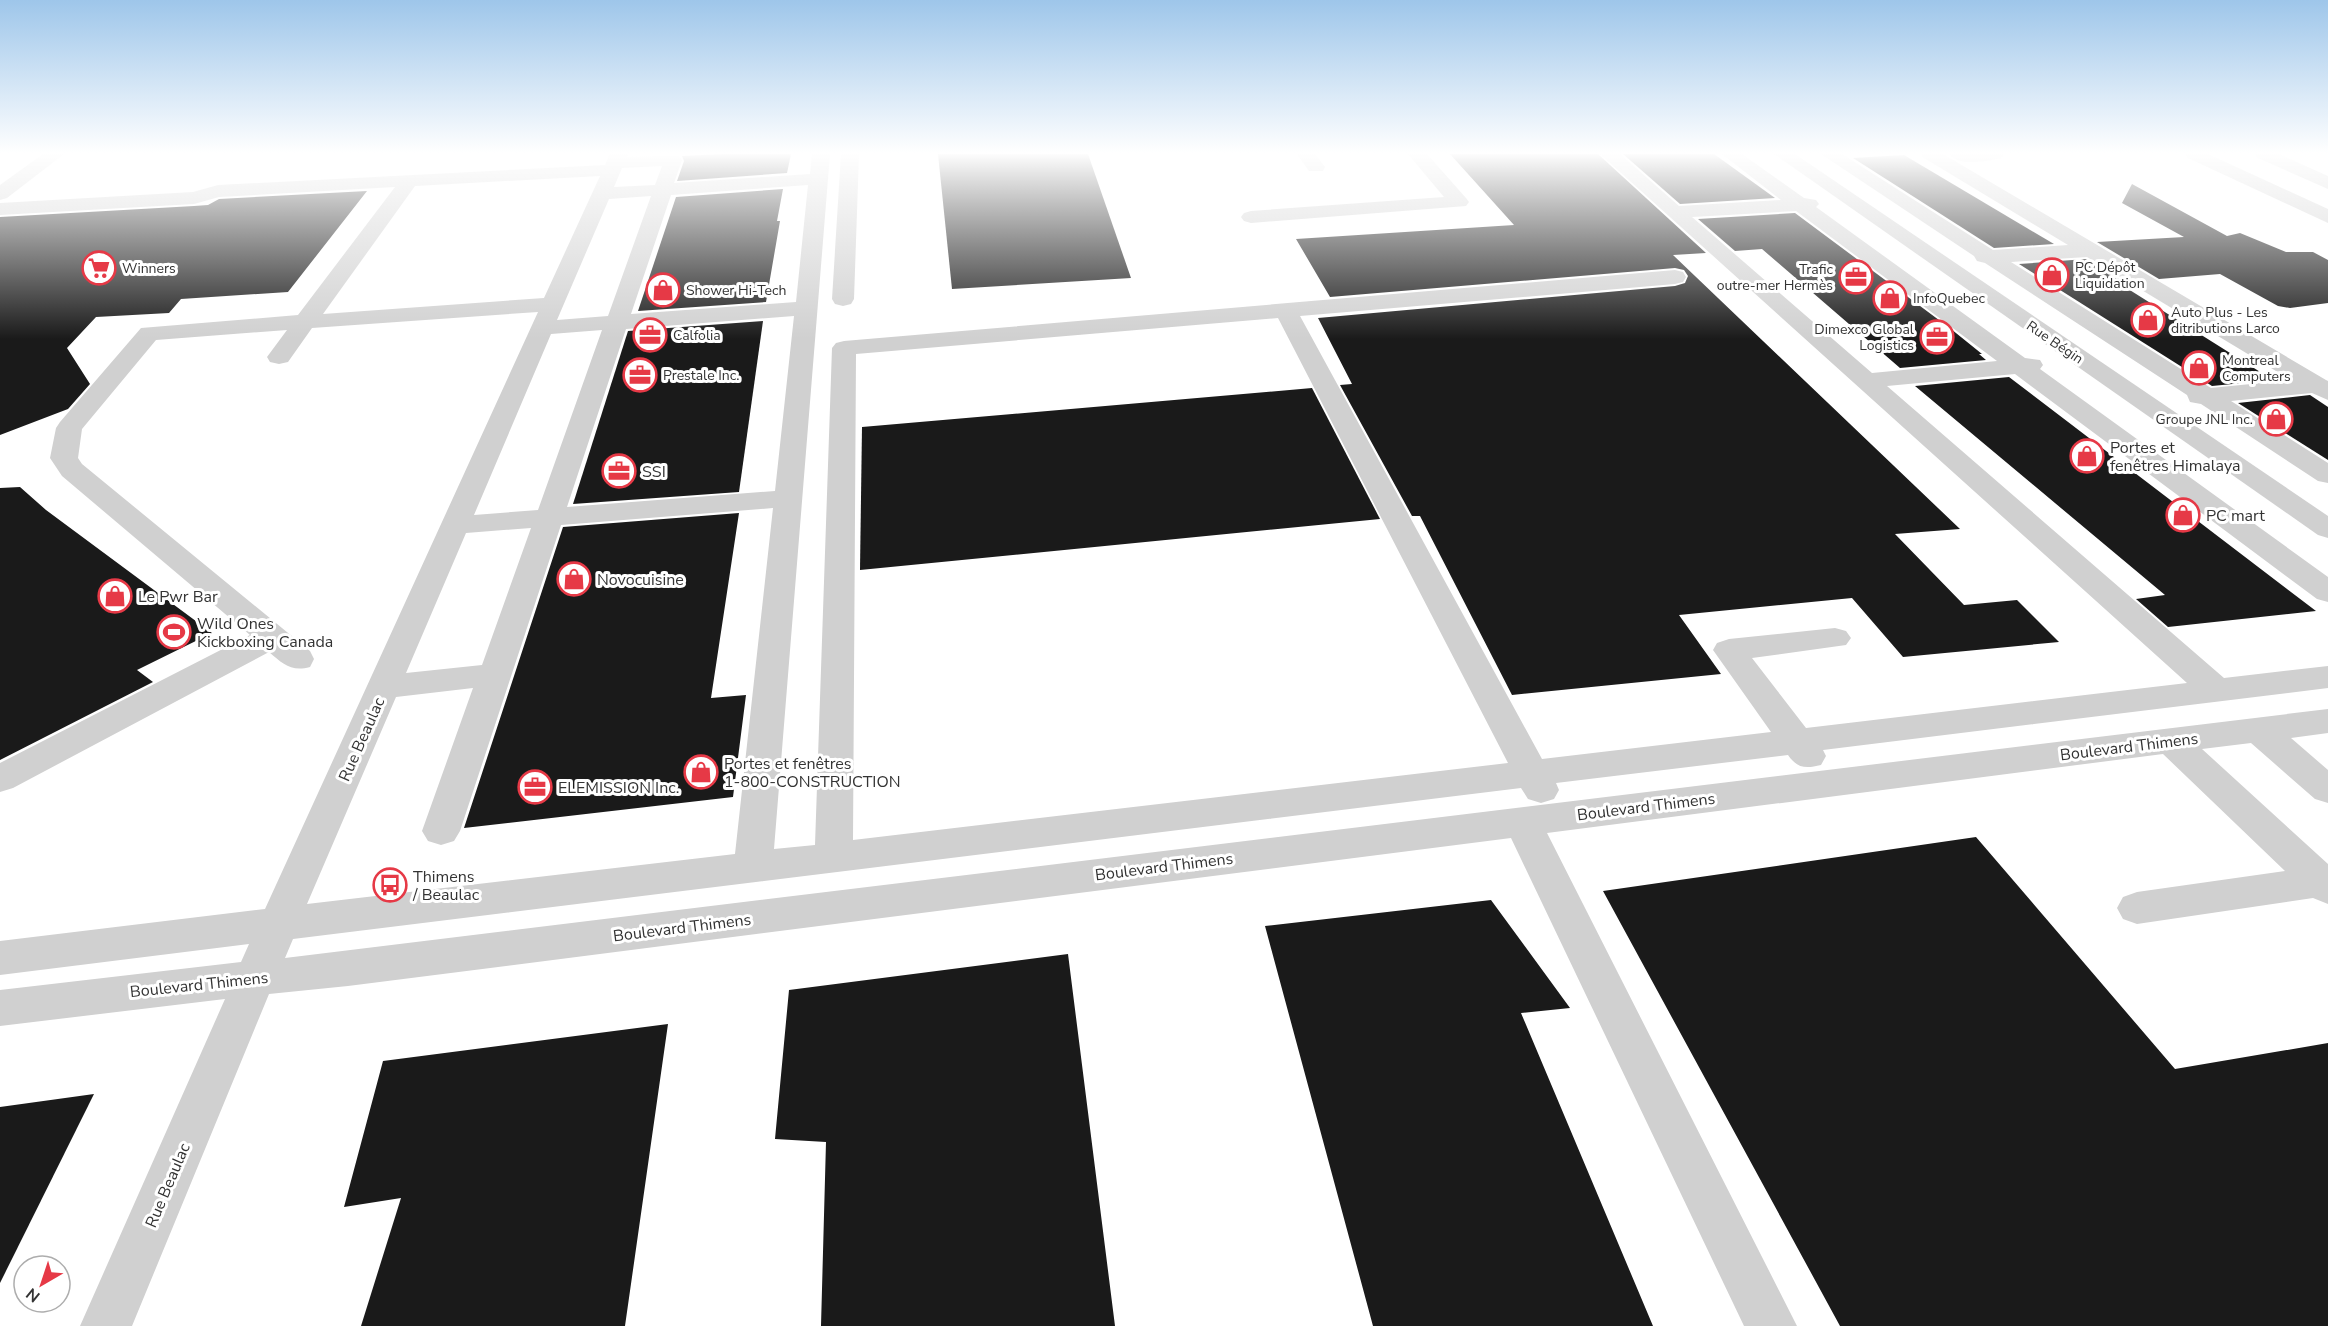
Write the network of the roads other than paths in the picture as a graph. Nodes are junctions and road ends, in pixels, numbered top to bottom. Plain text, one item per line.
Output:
1 (383, 216) edge
2 (592, 216) edge
3 (654, 216) edge
4 (815, 216) edge
5 (847, 216) edge
6 (1266, 216) edge
7 (1679, 216) edge
8 (1816, 216) edge
9 (1872, 216) edge
10 (1927, 216) edge
11 (2033, 216) edge
12 (1251, 217) dead end
13 (2090, 250) junction
14 (1989, 256) junction
15 (1945, 266) junction
16 (1675, 277) dead end
17 (1899, 277) junction
18 (843, 299) dead end
19 (806, 308) junction
20 (1285, 310) junction
21 (547, 318) junction
22 (617, 322) junction
23 (299, 330) junction
24 (279, 357) dead end
25 (2080, 359) junction
26 (2020, 366) junction
27 (1866, 381) junction
28 (2322, 389) edge
29 (2205, 396) junction
30 (2144, 403) junction
31 (2218, 454) junction
32 (2152, 462) junction
33 (2328, 475) edge
34 (788, 498) junction
35 (550, 518) junction
36 (456, 525) junction
37 (2328, 529) edge
38 (2328, 592) edge
39 (272, 637) junction
40 (1835, 638) dead end
41 (298, 659) dead end
42 (495, 675) junction
43 (2328, 677) edge
44 (384, 687) junction
45 (2217, 691) junction
46 (2161, 697) junction
47 (2328, 721) edge
48 (2259, 730) junction
49 (2188, 739) junction
50 (1797, 741) junction
51 (1532, 773) junction
52 (0, 779) edge
53 (1829, 783) junction
54 (2328, 790) edge
55 (1539, 819) junction
56 (441, 831) dead end
57 (834, 857) junction
58 (753, 867) junction
59 (2324, 885) edge
60 (2137, 908) dead end
61 (280, 924) junction
62 (0, 958) edge
63 (255, 978) junction
64 (0, 1008) edge
65 (106, 1326) edge
66 (1771, 1326) edge

1 - 23 street
2 - 21 street, Rue Beaulac
3 - 22 street
4 - 19 street
5 - 18 street
6 - 12 street
7 - 27 street
8 - 17 street
9 - 15 street, Rue Bégin
10 - 14 street
11 - 13 street
13 - 14 street
13 - 28 street
14 - 15 street
14 - 29 street
15 - 17 street
15 - 25 street, Rue Bégin
16 - 20 street
17 - 26 street
19 - 22 street
19 - 34 street
20 - 51 street
20 - 57 street
21 - 22 street
21 - 23 street
21 - 36 street, Rue Beaulac
22 - 35 street
23 - 24 street
23 - 39 street
25 - 26 street
25 - 30 street, Rue Bégin
26 - 27 street
26 - 32 street
27 - 45 street
28 - 29 street
29 - 30 street
29 - 33 street
30 - 31 street, Rue Bégin
31 - 32 street
31 - 37 street, Rue Bégin
32 - 38 street
34 - 35 street
34 - 58 street
35 - 36 street
35 - 42 street
36 - 44 street, Rue Beaulac
39 - 41 street
39 - 52 street
40 - 50 street
42 - 44 street
42 - 56 street
43 - 45 street
44 - 61 street, Rue Beaulac
45 - 46 street
46 - 49 street
46 - 50 street
47 - 48 street, Boulevard Thimens
48 - 49 street, Boulevard Thimens
48 - 54 street
49 - 53 street, Boulevard Thimens
49 - 59 street
50 - 51 street
50 - 53 street
51 - 55 street
51 - 57 street
53 - 55 street, Boulevard Thimens
55 - 63 street, Boulevard Thimens
55 - 66 street
57 - 58 street
58 - 61 street
59 - 60 street
61 - 62 street
61 - 63 street, Rue Beaulac
63 - 64 street, Boulevard Thimens
63 - 65 street, Rue Beaulac

